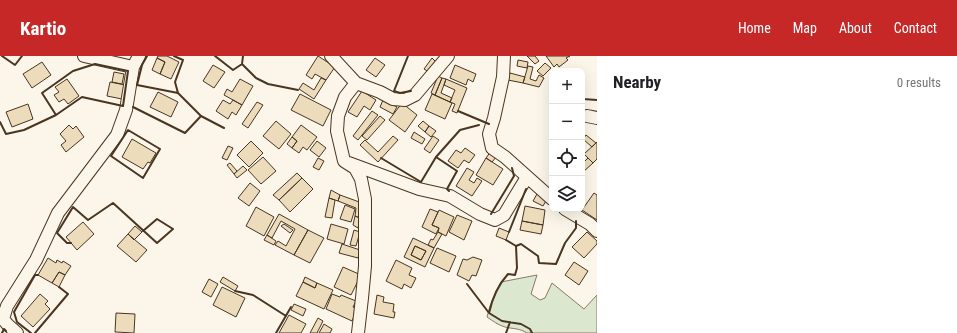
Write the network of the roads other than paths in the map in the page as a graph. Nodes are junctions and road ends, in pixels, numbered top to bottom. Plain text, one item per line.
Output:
1 (84, 56) edge
2 (139, 56) edge
3 (331, 56) edge
4 (347, 56) edge
5 (448, 56) edge
6 (504, 56) edge
7 (133, 67) junction
8 (346, 71) junction
9 (356, 83) junction
10 (344, 161) junction
11 (527, 177) junction
12 (549, 196) edge
13 (570, 212) edge
14 (597, 231) edge
15 (4, 305) edge
16 (17, 333) edge
17 (358, 333) edge

1 - 7 street
2 - 7 street
3 - 8 street
4 - 8 street
5 - 9 street
6 - 11 street
7 - 15 street
8 - 9 street
9 - 10 street
10 - 11 street
10 - 17 street
11 - 12 street
13 - 14 street
15 - 16 street

